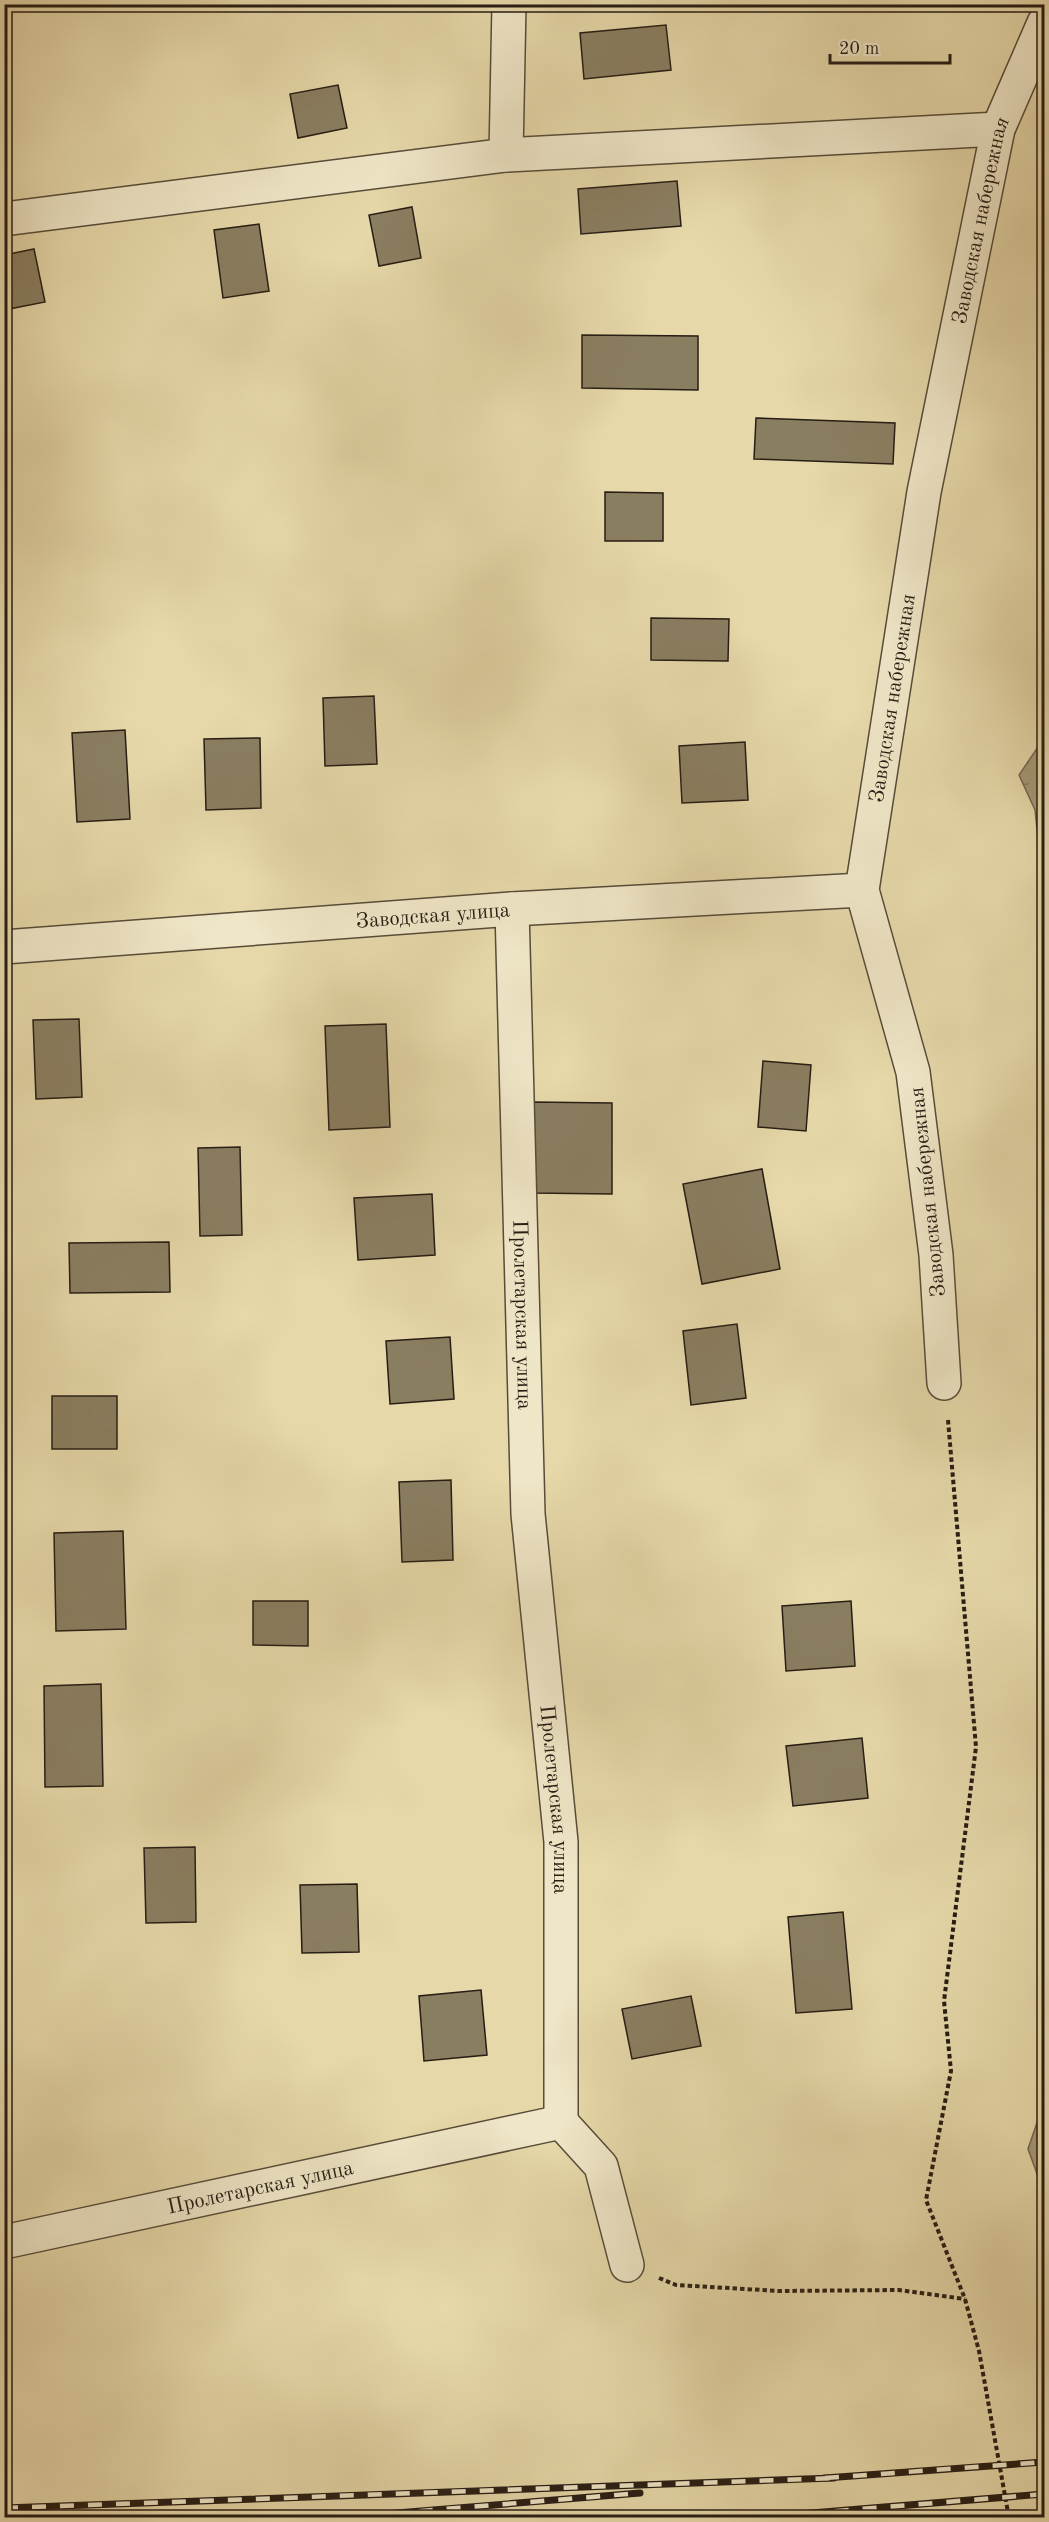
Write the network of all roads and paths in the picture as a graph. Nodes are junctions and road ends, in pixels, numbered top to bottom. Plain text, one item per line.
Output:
1 (509, 4) edge
2 (1044, 22) edge
3 (998, 129) junction
4 (506, 155) junction
5 (4, 219) edge
6 (862, 890) junction
7 (512, 909) junction
8 (4, 947) edge
9 (944, 1383) joint
10 (561, 2122) junction
11 (4, 2242) edge
12 (627, 2265) joint
13 (965, 2299) junction
14 (1009, 2517) edge

1 - 4 street
2 - 3 street, Заводская набережная
3 - 4 street
3 - 6 street, Заводская набережная
4 - 5 street
6 - 7 street, Заводская улица
6 - 9 street, Заводская набережная
7 - 8 street, Заводская улица
7 - 10 street, Пролетарская улица
9 - 13 path
10 - 11 street, Пролетарская улица
10 - 12 street
12 - 13 path
13 - 14 path

